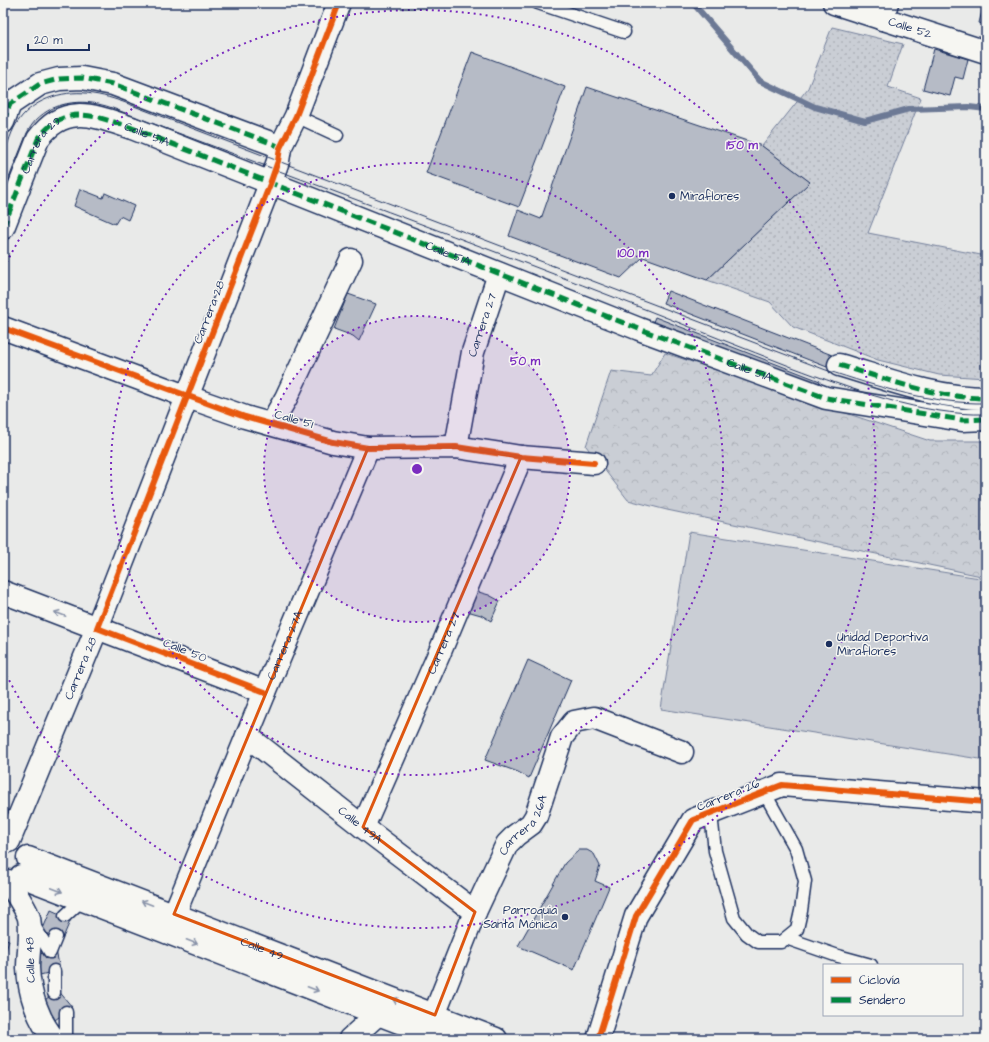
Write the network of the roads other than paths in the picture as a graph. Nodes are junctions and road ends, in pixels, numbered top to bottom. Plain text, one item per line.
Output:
1 (339, 3) edge
2 (538, 3) edge
3 (834, 3) edge
4 (884, 11) edge
5 (624, 32) dead end
6 (986, 52) edge
7 (5, 109) edge
8 (68, 115) joint
9 (296, 116) junction
10 (337, 135) dead end
11 (280, 148) junction
12 (270, 184) junction
13 (3, 228) edge
14 (351, 260) dead end
15 (499, 274) junction
16 (3, 328) edge
17 (838, 364) dead end
18 (188, 397) junction
19 (986, 398) edge
20 (986, 419) edge
21 (271, 424) junction
22 (456, 447) junction
23 (368, 448) junction
24 (521, 457) junction
25 (594, 463) dead end
26 (3, 592) edge
27 (97, 628) junction
28 (265, 692) junction
29 (247, 736) junction
30 (682, 752) dead end
31 (764, 792) junction
32 (986, 802) edge
33 (710, 814) junction
34 (363, 827) junction
35 (6, 842) edge
36 (15, 874) edge
37 (82, 900) junction
38 (475, 912) junction
39 (65, 916) dead end
40 (29, 918) junction
41 (170, 923) junction
42 (56, 937) dead end
43 (786, 938) junction
44 (867, 964) edge
45 (54, 971) dead end
46 (54, 993) dead end
47 (66, 1012) dead end
48 (378, 1014) junction
49 (435, 1029) edge
50 (54, 1039) edge
51 (66, 1039) edge
52 (350, 1039) edge
53 (496, 1039) edge
54 (598, 1039) edge

1 - 9 street, Carrera 28
2 - 5 lane
3 - 4 street, Calle 52
4 - 6 street, Calle 52
7 - 11 street
8 - 12 street, Calle 51A
8 - 13 street, Carrera 29
9 - 10 lane
9 - 11 street, Carrera 28
11 - 12 street, Carrera 28
12 - 15 street, Calle 51A
12 - 18 street, Carrera 28
14 - 21 street
15 - 20 street, Calle 51A
15 - 22 street, Carrera 27
16 - 18 street, Calle 51
17 - 19 street
18 - 21 street, Calle 51
18 - 27 street, Carrera 28
21 - 23 street, Calle 51
22 - 23 street, Calle 51
22 - 24 street, Calle 51
23 - 28 street, Carrera 27A
24 - 25 street, Calle 51
24 - 34 street, Carrera 27
27 -> 26 street, Calle 50
27 - 28 street, Calle 50
27 - 35 street, Carrera 28
28 - 29 street, Carrera 27A
29 - 34 street, Calle 49A
29 - 41 street, Carrera 27A
30 - 38 street, Carrera 26A
31 - 32 street, Carrera 26
31 - 33 street, Carrera 26
31 - 43 lane
33 - 43 lane
33 - 54 street, Carrera 26
34 - 38 street, Calle 49A
35 - 36 street, Calle 48
36 -> 37 street, Calle 49
36 - 40 street, Calle 48
41 -> 36 street, Calle 49
37 - 39 lane
37 - 41 street, Calle 49
38 - 49 street, Carrera 26A
40 - 42 lane
40 - 50 street, Calle 48
41 -> 48 street, Calle 49
49 -> 41 street, Calle 49
43 - 44 lane
45 - 46 lane
47 - 51 lane
48 - 49 street, Calle 49
48 - 52 street
49 - 53 street, Calle 49

